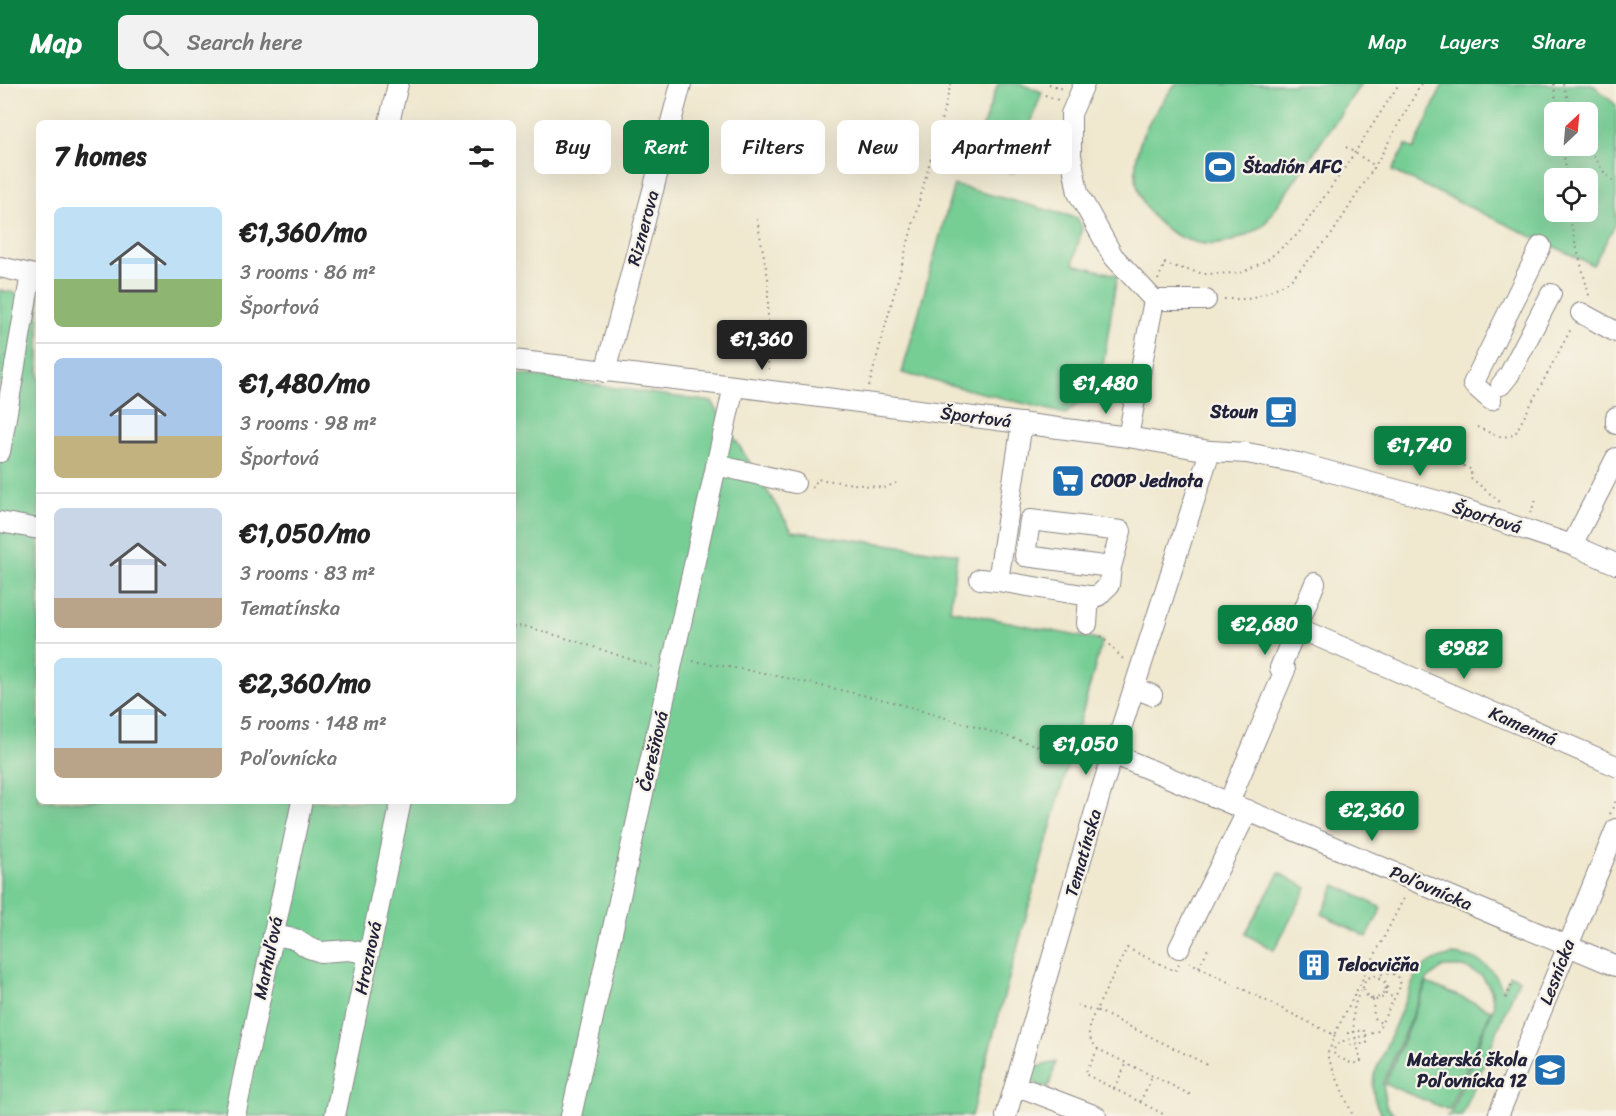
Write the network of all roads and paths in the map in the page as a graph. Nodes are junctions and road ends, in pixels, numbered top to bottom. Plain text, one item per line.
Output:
1 (398, 84) edge
2 (681, 84) edge
3 (951, 84) edge
4 (1084, 84) edge
5 (1399, 84) edge
6 (1421, 84) edge
7 (1554, 84) edge
8 (1563, 84) edge
9 (1556, 102) edge
10 (1569, 102) edge
11 (390, 120) edge
12 (1347, 147) dead end
13 (1354, 152) junction
14 (1594, 156) edge
15 (1337, 160) dead end
16 (1346, 166) junction
17 (1375, 166) junction
18 (1616, 184) edge
19 (757, 219) dead end
20 (1570, 222) edge
21 (1541, 246) dead end
22 (1166, 260) dead end
23 (1164, 264) junction
24 (0, 267) edge
25 (35, 275) edge
26 (1158, 281) dead end
27 (1551, 294) dead end
28 (1154, 300) junction
29 (1206, 300) joint
30 (1587, 317) junction
31 (1616, 332) edge
32 (516, 360) edge
33 (605, 372) junction
34 (734, 386) junction
35 (771, 391) junction
36 (868, 391) dead end
37 (1616, 417) edge
38 (1022, 423) junction
39 (1616, 424) edge
40 (1477, 427) dead end
41 (1128, 437) junction
42 (1210, 451) junction
43 (0, 452) edge
44 (1616, 459) edge
45 (1458, 463) dead end
46 (716, 465) junction
47 (896, 483) dead end
48 (802, 488) joint
49 (1537, 498) dead end
50 (1498, 502) dead end
51 (1530, 513) dead end
52 (0, 522) edge
53 (36, 528) edge
54 (1572, 545) junction
55 (1616, 564) edge
56 (1111, 567) junction
57 (1315, 583) dead end
58 (1089, 596) junction
59 (1087, 624) joint
60 (516, 627) edge
61 (1298, 628) junction
62 (693, 661) dead end
63 (670, 672) junction
64 (1142, 686) junction
65 (1106, 759) junction
66 (1616, 766) edge
67 (1229, 802) junction
68 (301, 804) edge
69 (400, 804) edge
70 (1248, 810) junction
71 (1616, 829) edge
72 (1408, 890) dead end
73 (273, 935) junction
74 (1567, 946) junction
75 (1179, 948) dead end
76 (1208, 949) dead end
77 (369, 954) junction
78 (1616, 966) edge
79 (1199, 967) junction
80 (1379, 978) junction
81 (1513, 981) dead end
82 (1232, 984) dead end
83 (1239, 987) dead end
84 (1363, 989) junction
85 (1385, 993) junction
86 (1394, 998) junction
87 (1506, 998) dead end
88 (1372, 999) junction
89 (1077, 1005) dead end
90 (1096, 1010) junction
91 (1381, 1023) junction
92 (1354, 1031) junction
93 (1334, 1035) junction
94 (1366, 1036) junction
95 (1356, 1038) junction
96 (1349, 1040) junction
97 (1357, 1045) junction
98 (1098, 1048) junction
99 (1127, 1063) junction
100 (1208, 1065) dead end
101 (1153, 1076) junction
102 (1016, 1085) junction
103 (1114, 1089) junction
104 (1193, 1096) dead end
105 (1140, 1102) junction
106 (235, 1116) edge
107 (335, 1116) edge
108 (571, 1116) edge
109 (1006, 1116) edge
110 (1096, 1116) edge
111 (1167, 1116) edge
112 (1353, 1116) edge
113 (1498, 1116) edge

1 - 11 street
2 - 33 street, Riznerova
3 - 36 path
4 - 28 street
5 - 13 path
6 - 17 path
7 - 9 path
8 - 10 path
12 - 13 path
13 - 16 path
13 - 17 path
14 - 18 path
15 - 16 path
16 - 23 path
17 - 29 path
19 - 35 path
20 - 30 path
21 - 27 street
22 - 23 path
23 - 26 path
24 - 25 street
25 - 43 street
28 - 29 street
28 - 41 street
30 - 31 street
30 - 40 path
32 - 33 street, Športová
33 - 34 street, Športová
34 - 35 street, Športová
34 - 46 street, Čerešňová
35 - 38 street, Športová
37 - 39 street
38 - 41 street, Športová
38 - 58 street
41 - 42 street, Športová
42 - 54 street, Športová
42 - 64 street, Tematínska
44 - 54 street
45 - 50 path
46 - 48 street
46 - 63 street, Čerešňová
47 - 48 path
49 - 51 path
52 - 53 street
54 - 55 street, Športová
56 - 56 street
56 - 58 street
57 - 61 street
58 - 59 street
59 - 64 path
60 - 63 path
61 - 66 street, Kamenná
61 - 67 street
62 - 65 path
63 - 108 street, Čerešňová
64 - 65 street, Tematínska
65 - 67 street, Poľovnícka
65 - 102 street, Tematínska
67 - 70 street, Poľovnícka
68 - 73 street, Marhuľová
69 - 77 street, Hroznová
70 - 74 street, Poľovnícka
70 - 75 street
71 - 74 street, Lesnícka
72 - 93 path
73 - 77 street
73 - 106 street, Marhuľová
74 - 78 street, Poľovnícka
74 - 113 street, Lesnícka
76 - 79 path
77 - 107 street, Hroznová
79 - 82 path
79 - 90 path
80 - 84 path
80 - 85 path
80 - 86 path
81 - 87 path
83 - 93 path
84 - 88 path
84 - 92 path
85 - 86 path
85 - 88 path
86 - 91 path
88 - 91 path
89 - 90 path
90 - 98 path
90 - 100 path
91 - 94 path
92 - 94 path
92 - 95 path
92 - 96 path
93 - 112 path
94 - 95 path
94 - 97 path
95 - 96 path
95 - 97 path
96 - 97 path
96 - 97 path
98 - 99 path
98 - 103 path
99 - 101 path
99 - 103 path
101 - 104 path
101 - 105 path
102 - 109 street, Tematínska
102 - 110 street
103 - 105 path
105 - 111 path

